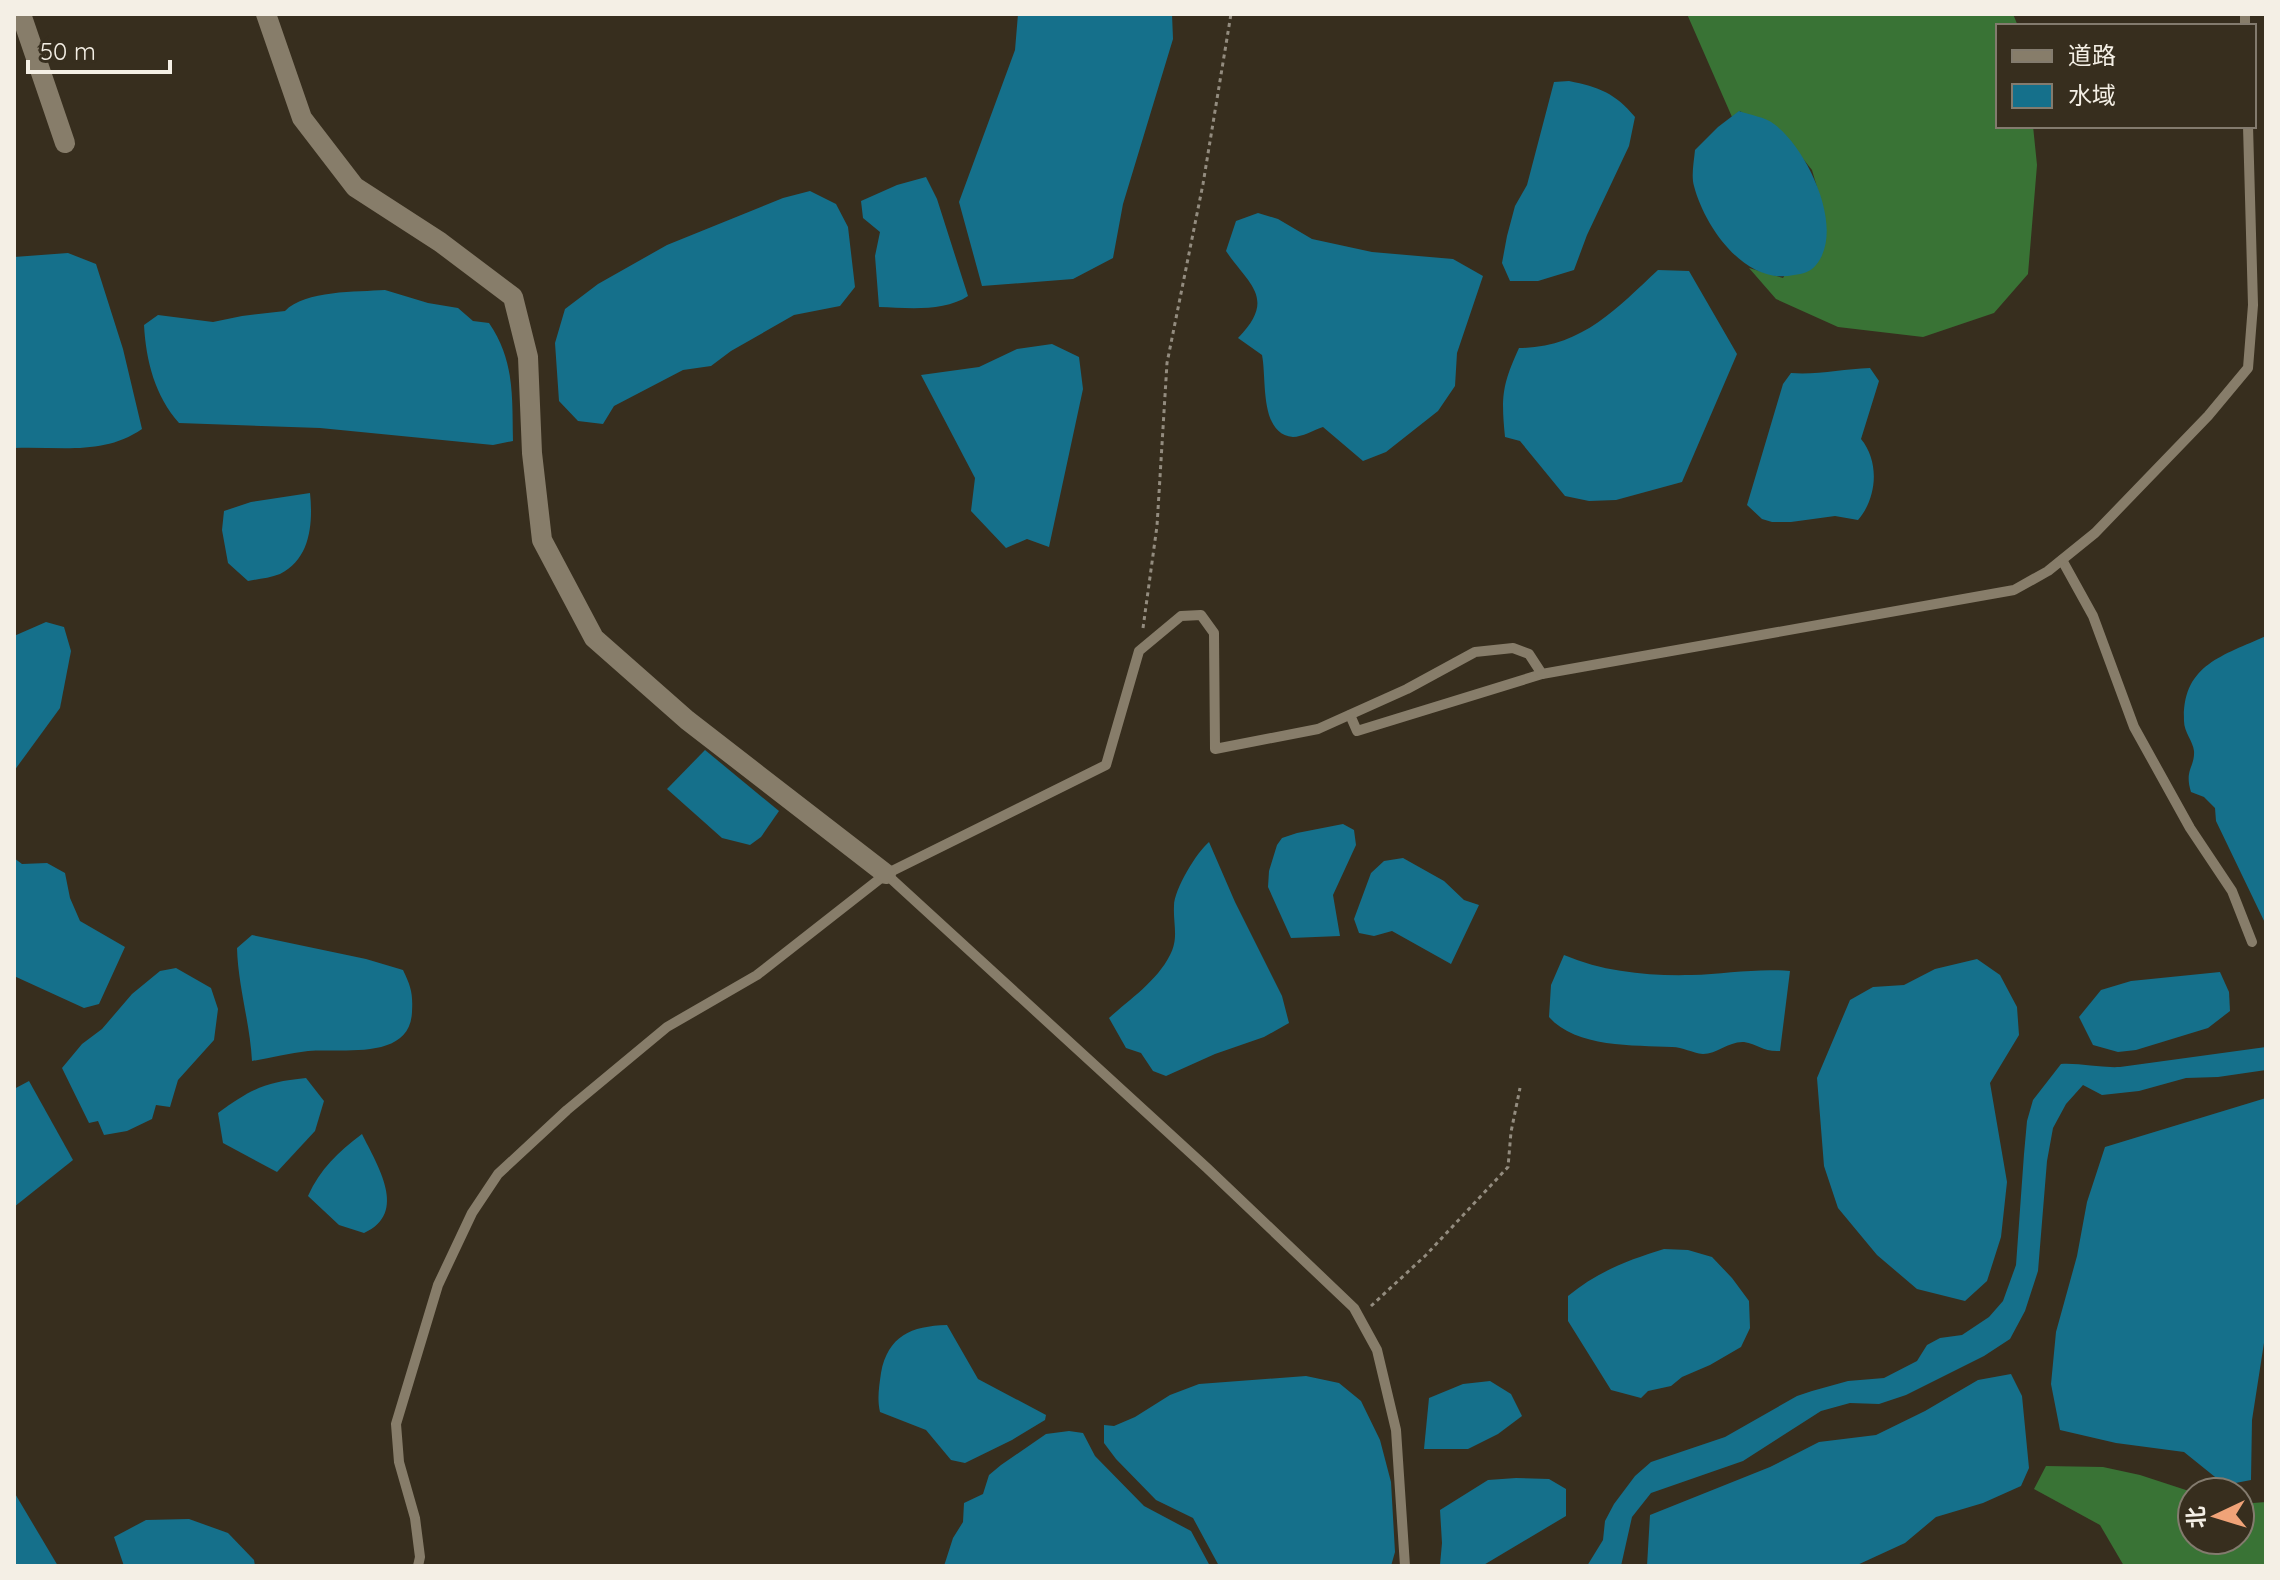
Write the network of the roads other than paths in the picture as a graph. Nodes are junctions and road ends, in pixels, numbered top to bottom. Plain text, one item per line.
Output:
1 (21, 14) edge
2 (266, 14) edge
3 (2248, 128) edge
4 (65, 143) dead end
5 (2062, 560) junction
6 (1542, 674) junction
7 (1350, 715) junction
8 (886, 874) junction
9 (2252, 942) dead end
10 (418, 1566) edge
11 (1405, 1566) edge

1 - 4 street
2 - 8 street
3 - 5 lane
5 - 6 lane
5 - 9 lane
6 - 7 lane
6 - 7 lane
7 - 8 lane
8 - 10 lane
8 - 11 lane

